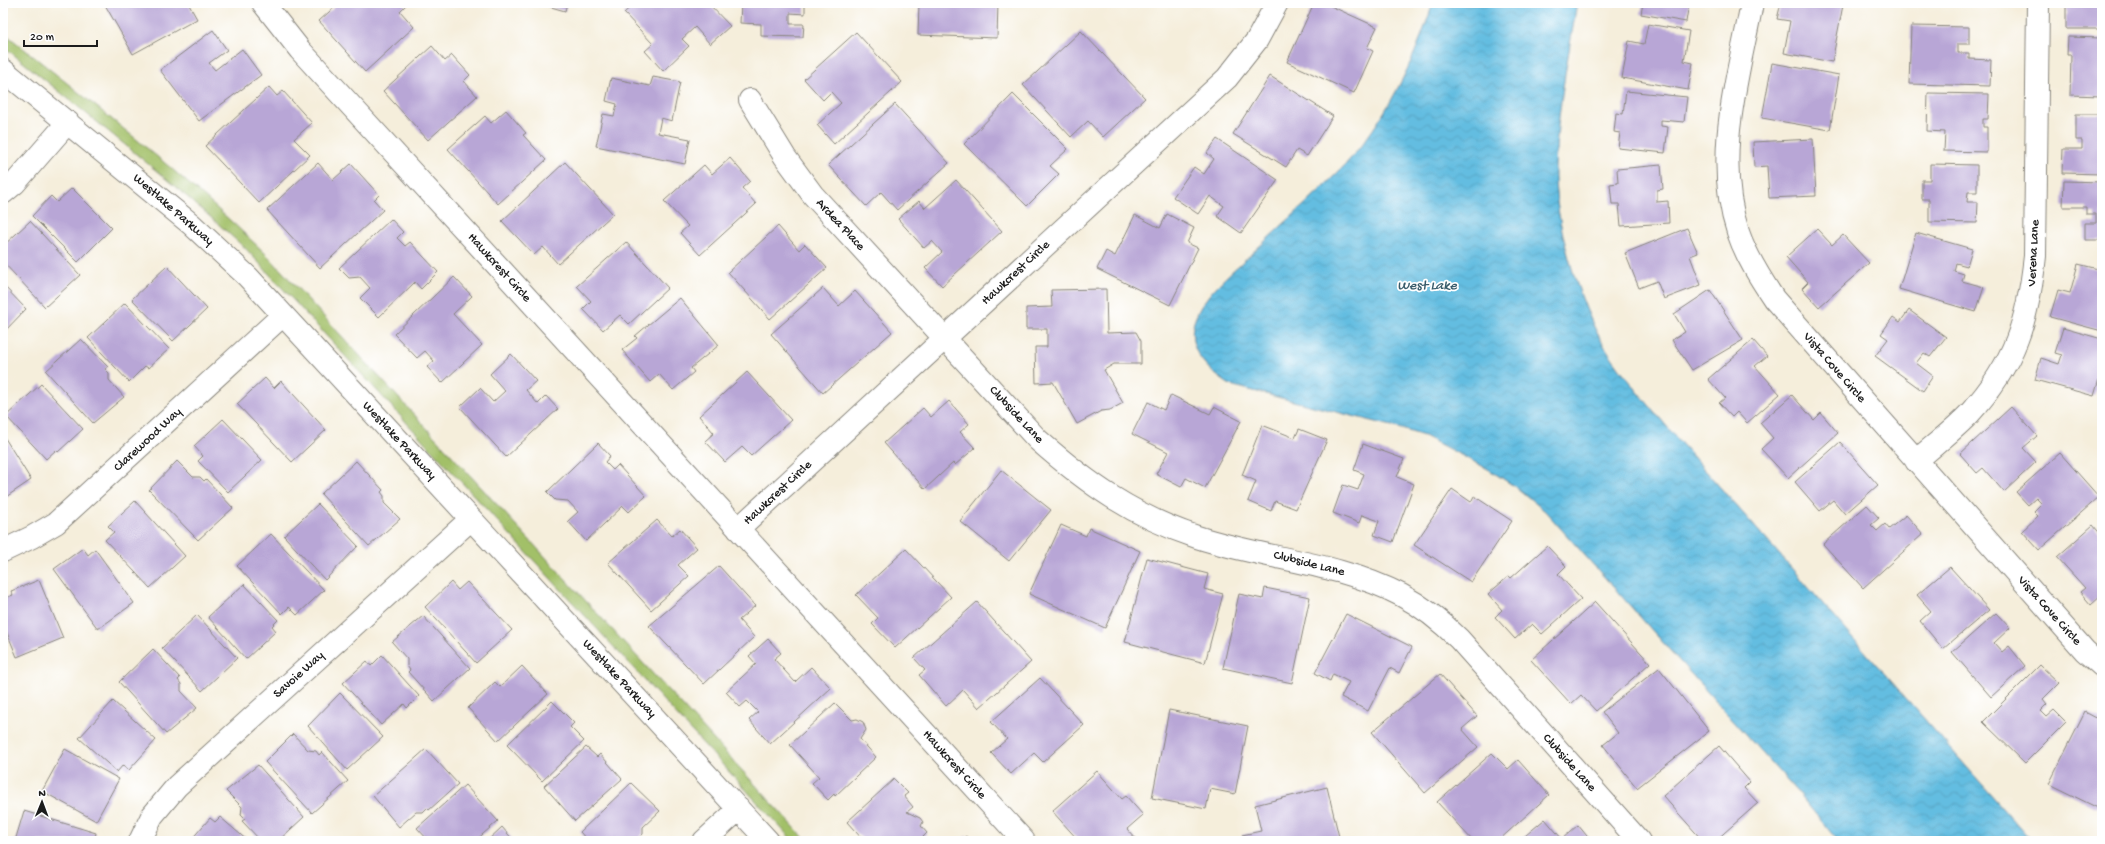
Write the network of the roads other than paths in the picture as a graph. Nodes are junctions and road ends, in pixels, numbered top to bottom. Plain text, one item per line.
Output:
1 (263, 3) edge
2 (1277, 3) edge
3 (1752, 3) edge
4 (2038, 3) edge
5 (3, 70) edge
6 (750, 100) dead end
7 (68, 122) junction
8 (3, 194) edge
9 (283, 315) junction
10 (945, 339) junction
11 (1916, 462) junction
12 (471, 519) junction
13 (738, 529) junction
14 (3, 551) edge
15 (2102, 666) edge
16 (739, 809) junction
17 (140, 841) edge
18 (704, 841) edge
19 (768, 841) edge
20 (1024, 841) edge
21 (1639, 841) edge

1 - 13 street, Hawkcrest Circle
2 - 10 street, Hawkcrest Circle
3 - 11 street, Vista Cove Circle
4 - 11 street, Verena Lane
5 - 7 street, Westlake Parkway
6 - 10 street, Ardea Place
7 - 8 street
7 - 9 street, Westlake Parkway
9 - 12 street, Westlake Parkway
9 - 14 street, Clarewood Way
10 - 13 street, Hawkcrest Circle
10 - 21 street, Clubside Lane
11 - 15 street, Vista Cove Circle
12 - 16 street, Westlake Parkway
12 - 17 street, Savoie Way
13 - 20 street, Hawkcrest Circle
16 - 18 street
16 - 19 street, Westlake Parkway

